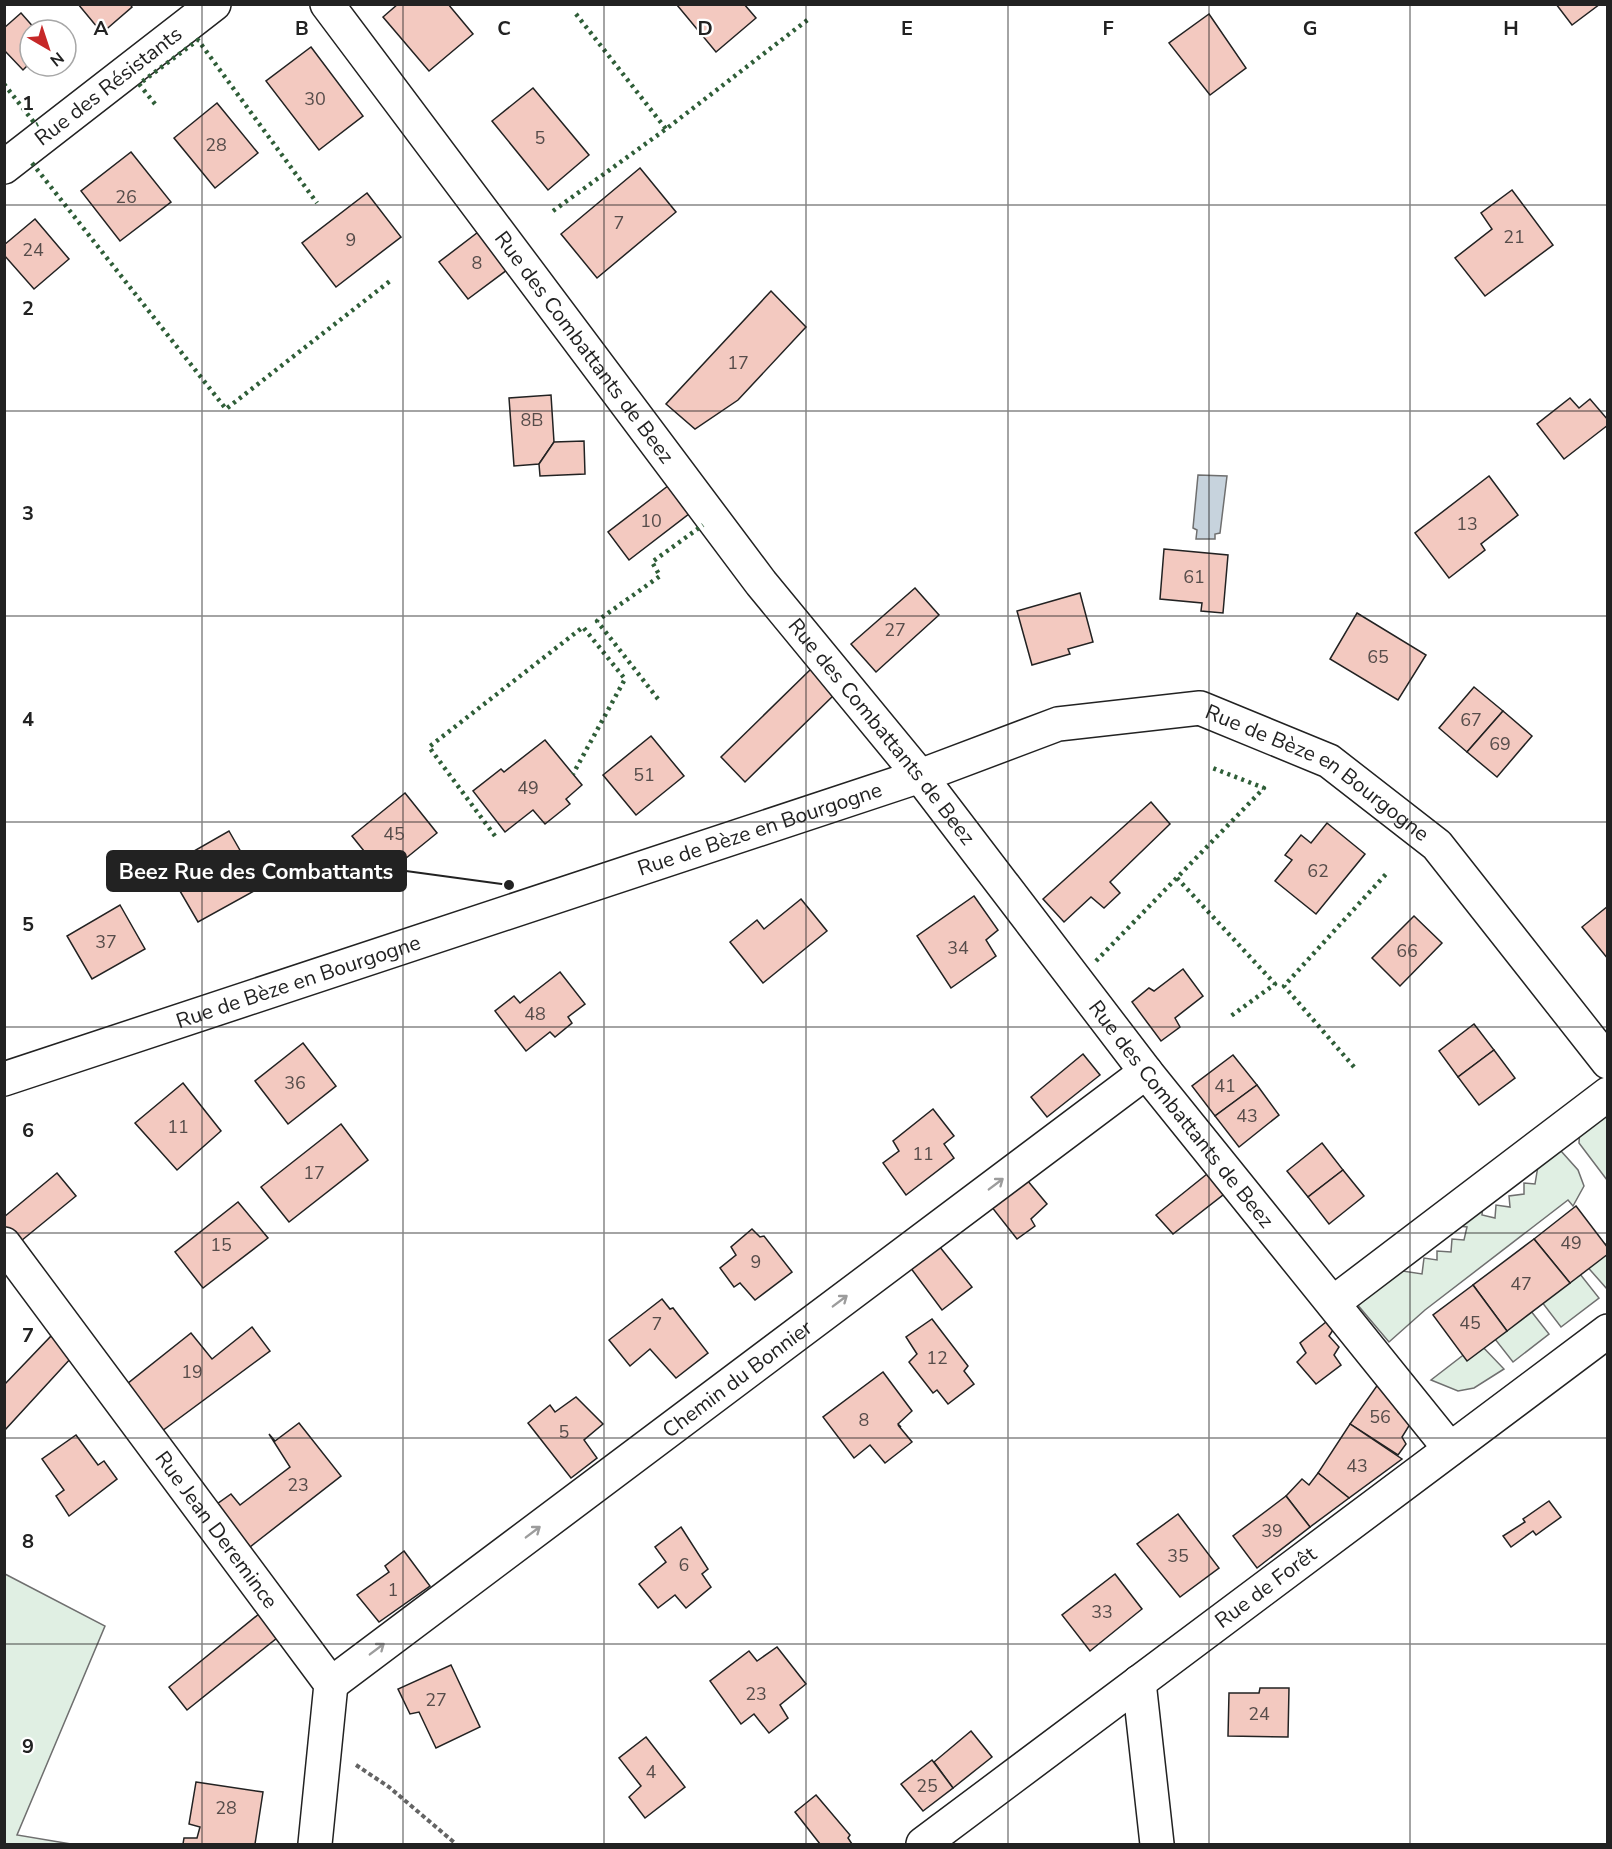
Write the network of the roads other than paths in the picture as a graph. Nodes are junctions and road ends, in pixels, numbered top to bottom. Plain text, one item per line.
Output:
1 (214, 4) edge
2 (327, 4) edge
3 (4, 167) edge
4 (920, 776) junction
5 (1608, 1062) edge
6 (1146, 1072) junction
7 (4, 1079) edge
8 (1608, 1094) edge
9 (4, 1244) edge
10 (1333, 1303) junction
11 (1608, 1330) edge
12 (1450, 1449) junction
13 (1139, 1682) junction
14 (331, 1684) junction
15 (315, 1845) edge
16 (923, 1845) edge
17 (1157, 1845) edge

1 - 3 street, Rue des Résistants
2 - 4 street, Rue des Combattants de Beez
4 - 5 street, Rue de Bèze en Bourgogne
4 - 6 street, Rue des Combattants de Beez
4 - 7 street, Rue de Bèze en Bourgogne
6 - 10 street, Rue des Combattants de Beez
14 -> 6 street, Chemin du Bonnier
8 - 10 street
9 - 14 street, Rue Jean Deremince
10 - 12 street, Rue des Combattants de Beez
11 - 12 street, Rue de Forêt
12 - 13 street, Rue de Forêt
13 - 16 street, Rue de Forêt
13 - 17 street
14 - 15 street

